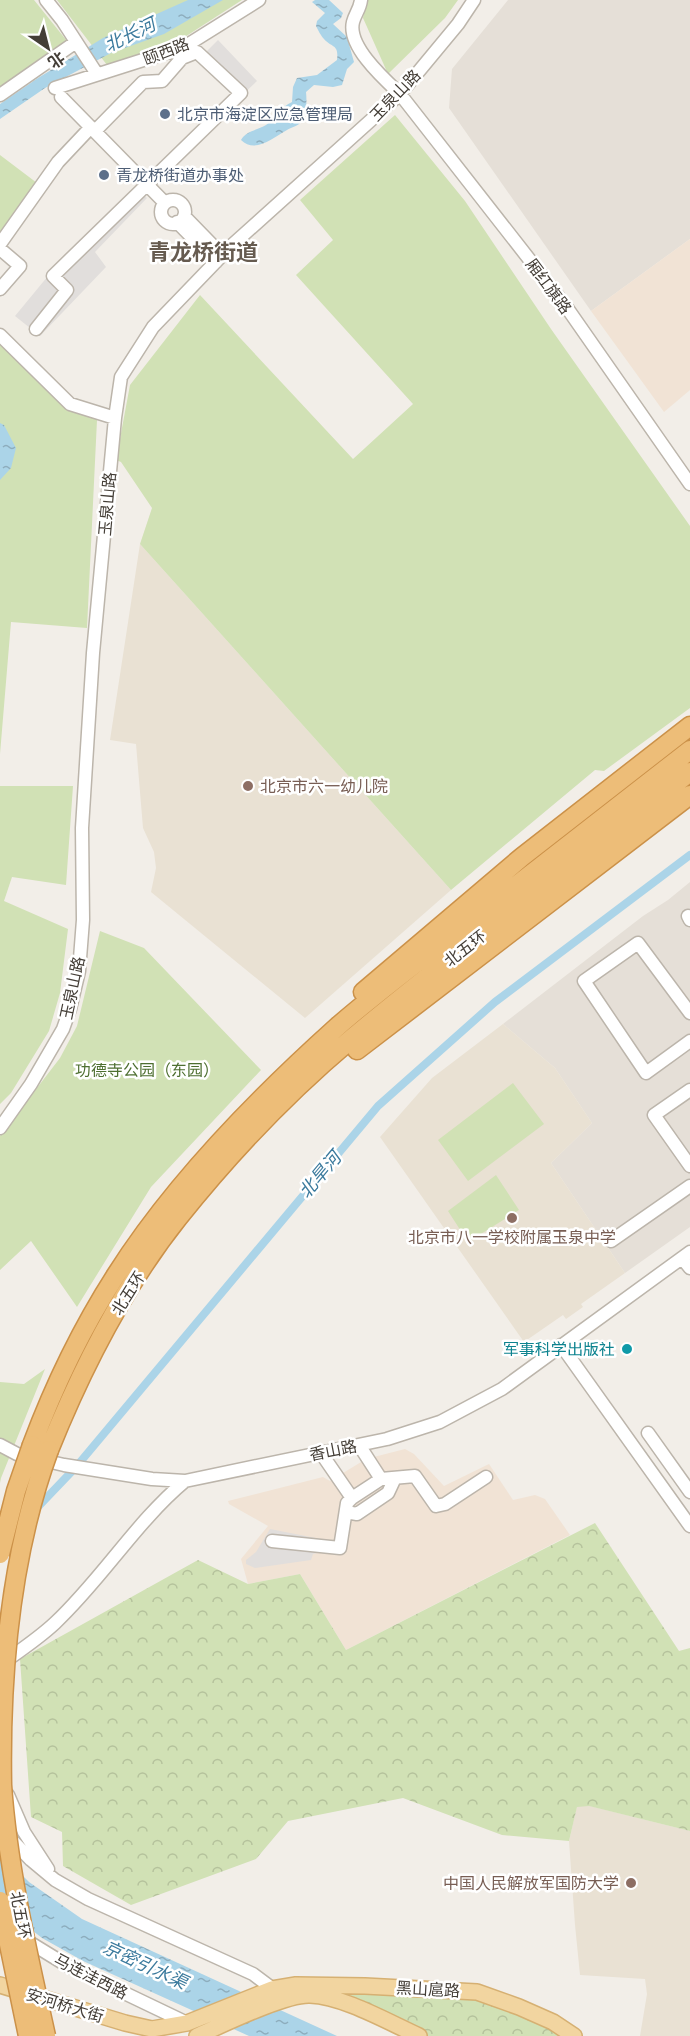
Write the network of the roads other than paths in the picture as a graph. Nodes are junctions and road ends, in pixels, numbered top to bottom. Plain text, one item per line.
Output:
1 (46, 0) edge
2 (259, 0) edge
3 (361, 0) edge
4 (474, 0) edge
5 (78, 44) junction
6 (96, 73) junction
7 (400, 94) junction
8 (0, 95) edge
9 (93, 129) junction
10 (147, 184) junction
11 (165, 203) junction
12 (181, 219) junction
13 (0, 244) edge
14 (0, 249) edge
15 (219, 259) junction
16 (0, 289) edge
17 (36, 329) dead end
18 (0, 335) edge
19 (115, 418) junction
20 (690, 484) edge
21 (690, 726) edge
22 (690, 750) edge
23 (690, 772) edge
24 (690, 795) edge
25 (690, 1013) edge
26 (690, 1041) edge
27 (690, 1089) edge
28 (263, 1097) junction
29 (264, 1120) junction
30 (0, 1128) edge
31 (690, 1166) edge
32 (690, 1186) edge
33 (611, 1241) dead end
34 (686, 1255) edge
35 (690, 1268) edge
36 (561, 1345) junction
37 (648, 1433) dead end
38 (0, 1445) edge
39 (359, 1445) junction
40 (40, 1448) junction
41 (321, 1453) junction
42 (486, 1477) dead end
43 (395, 1478) junction
44 (381, 1479) junction
45 (185, 1481) junction
46 (690, 1492) edge
47 (352, 1498) junction
48 (346, 1512) junction
49 (690, 1526) edge
50 (272, 1541) dead end
51 (0, 1554) edge
52 (0, 1665) edge
53 (0, 1771) edge
54 (0, 1823) edge
55 (55, 1880) junction
56 (0, 1901) edge
57 (0, 1920) edge
58 (0, 1985) edge
59 (272, 1989) junction
60 (290, 1997) junction
61 (204, 2029) edge
62 (28, 2036) edge
63 (46, 2036) edge
64 (419, 2036) edge
65 (574, 2036) edge

1 - 5 street
2 - 6 street, 颐西路
3 - 7 street
4 - 7 street, 玉泉山路
5 - 6 street
5 - 8 street
6 - 9 street, 颐西路
7 - 15 street, 玉泉山路
7 - 20 street, 厢红旗路
9 - 10 street
9 - 10 street
9 - 13 street
10 - 11 street
10 - 17 street
11 - 12 street
11 - 12 street
12 - 15 street
14 - 16 street
15 - 19 street, 玉泉山路
18 - 19 street
19 - 30 street, 玉泉山路
21 - 28 highway
22 - 28 highway, 北五环
23 - 29 highway, 北五环
24 - 29 highway
25 - 26 street
27 - 31 street
28 - 40 highway, 北五环
29 - 40 highway, 北五环
32 - 33 street
34 - 35 street
34 - 36 street, 香山路
36 - 39 street, 香山路
36 - 49 street
37 - 46 street
38 - 45 street
39 - 41 street, 香山路
39 - 44 street
40 - 51 highway, 北五环, bridge
40 - 63 highway, 北五环, bridge
41 - 45 street, 香山路
41 - 47 street
42 - 43 street
43 - 44 street
43 - 48 street
44 - 47 street
45 - 52 street, 香山路
47 - 48 street
48 - 50 street
53 - 55 street
54 - 55 street
55 - 59 street
56 - 62 highway, 北五环, bridge
57 - 61 street, 马连洼西路
58 - 61 main road, 安河桥大街
59 - 60 street
59 - 61 main road, 黑山扈路
59 - 65 main road, 黑山扈路
60 - 61 main road
60 - 64 main road

